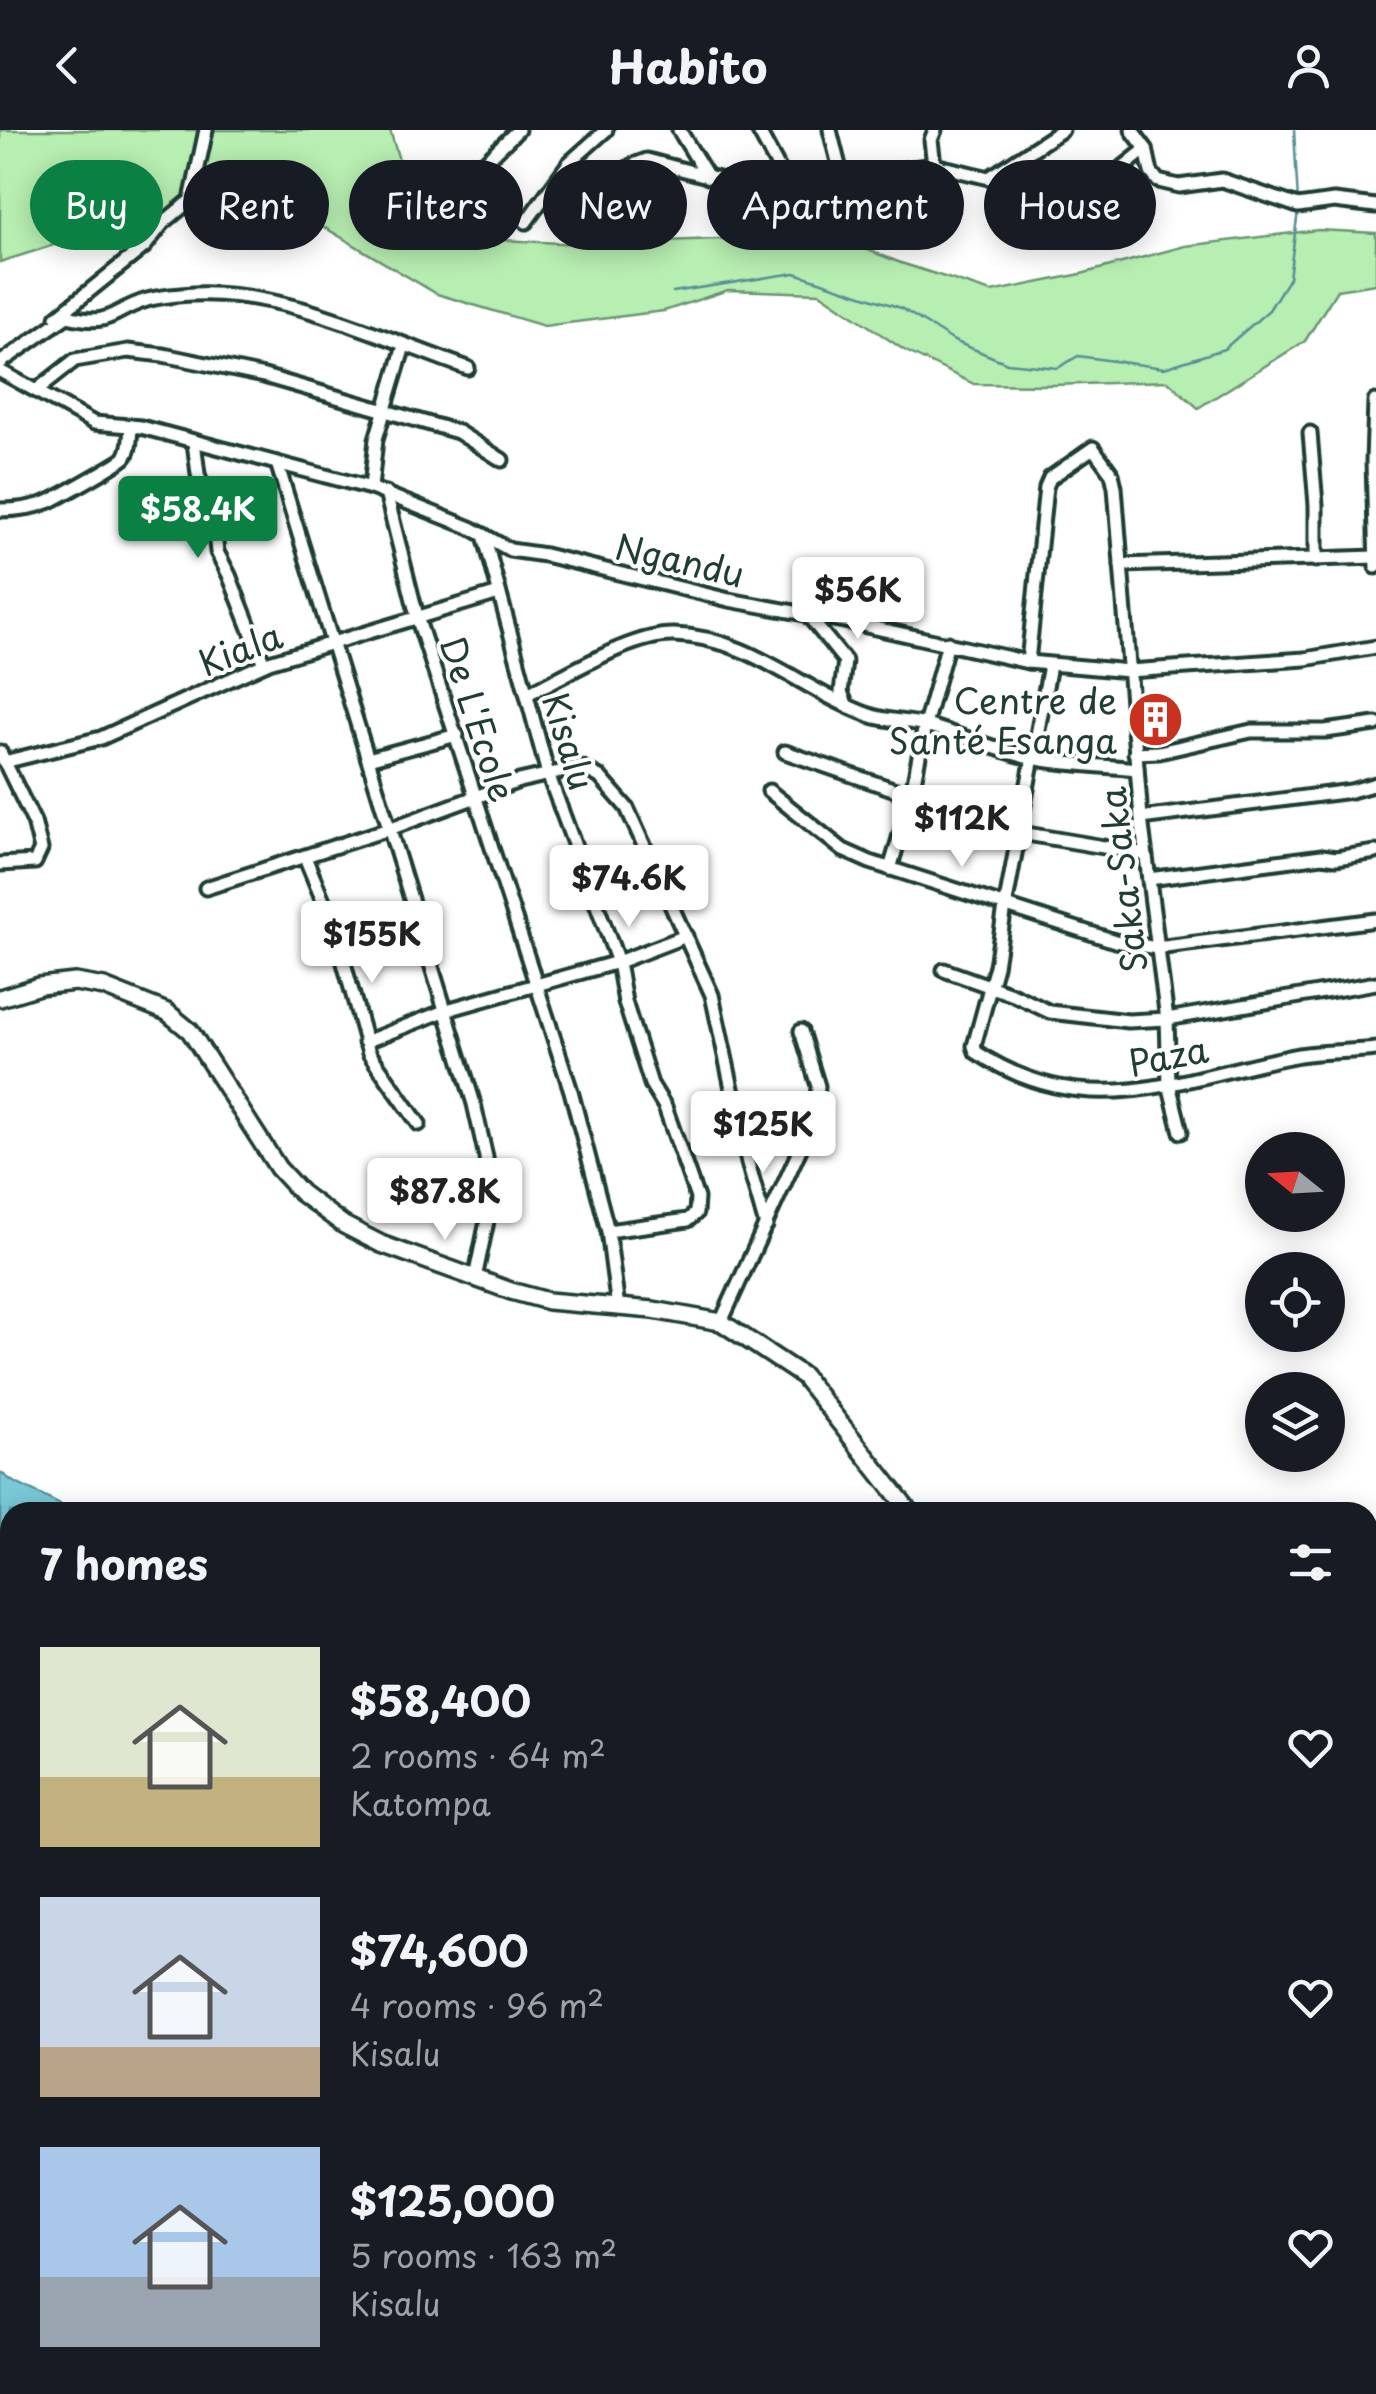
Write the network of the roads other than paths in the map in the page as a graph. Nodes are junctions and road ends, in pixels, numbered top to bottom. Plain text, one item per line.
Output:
1 (206, 130) edge
2 (518, 130) edge
3 (606, 130) edge
4 (679, 130) edge
5 (758, 130) edge
6 (830, 130) edge
7 (935, 130) edge
8 (1062, 130) edge
9 (1132, 130) edge
10 (1146, 149) junction
11 (487, 160) edge
12 (572, 160) edge
13 (774, 160) edge
14 (838, 160) edge
15 (934, 160) edge
16 (1132, 160) edge
17 (964, 172) edge
18 (707, 175) edge
19 (543, 199) edge
20 (1376, 206) edge
21 (526, 222) dead end
22 (30, 340) junction
23 (404, 346) junction
24 (0, 367) edge
25 (468, 368) dead end
26 (38, 390) junction
27 (1375, 401) edge
28 (385, 410) junction
29 (130, 426) junction
30 (1310, 433) dead end
31 (194, 442) junction
32 (502, 460) dead end
33 (277, 464) junction
34 (371, 488) junction
35 (386, 493) junction
36 (0, 510) edge
37 (484, 534) junction
38 (1376, 556) edge
39 (1316, 560) junction
40 (1121, 565) junction
41 (1376, 567) edge
42 (499, 593) junction
43 (807, 614) junction
44 (418, 620) junction
45 (948, 643) junction
46 (332, 646) junction
47 (1376, 648) edge
48 (1028, 662) junction
49 (264, 664) junction
50 (1050, 665) junction
51 (1129, 671) junction
52 (526, 694) junction
53 (846, 704) junction
54 (1376, 724) edge
55 (925, 725) junction
56 (457, 735) junction
57 (785, 752) dead end
58 (1135, 753) junction
59 (2, 757) edge
60 (368, 759) junction
61 (1034, 759) junction
62 (1137, 769) junction
63 (548, 774) junction
64 (1376, 784) edge
65 (769, 791) dead end
66 (478, 797) junction
67 (911, 798) junction
68 (1141, 818) junction
69 (389, 830) junction
70 (1021, 833) junction
71 (1376, 852) edge
72 (1145, 854) junction
73 (305, 858) junction
74 (0, 864) edge
75 (890, 868) junction
76 (1148, 879) junction
77 (206, 888) dead end
78 (1006, 904) junction
79 (1376, 920) edge
80 (686, 936) junction
81 (1156, 948) junction
82 (618, 962) junction
83 (944, 970) dead end
84 (1376, 983) edge
85 (537, 984) junction
86 (990, 988) junction
87 (0, 998) edge
88 (447, 1010) junction
89 (1167, 1019) junction
90 (801, 1031) dead end
91 (365, 1042) junction
92 (1376, 1049) edge
93 (1169, 1084) junction
94 (420, 1124) dead end
95 (1181, 1132) dead end
96 (766, 1226) junction
97 (608, 1230) junction
98 (475, 1278) junction
99 (618, 1308) junction
100 (721, 1322) junction
101 (902, 1502) edge

1 - 22 street
2 - 11 street
3 - 12 street
4 - 18 street
5 - 13 street
6 - 14 street
7 - 15 street
8 - 17 street
9 - 10 street
10 - 16 street
10 - 20 street
19 - 21 street
22 - 23 street
22 - 24 street
23 - 25 street
23 - 28 street
24 - 26 street, Ngandu
26 - 28 street
26 - 29 street, Ngandu
27 - 38 street
28 - 32 street
28 - 34 street
29 - 31 street, Ngandu
29 - 36 street
30 - 39 street
31 - 33 street, Ngandu
31 - 49 street
33 - 34 street, Ngandu
33 - 46 street
34 - 35 street, Ngandu
35 - 37 street, Ngandu
35 - 44 street, De L'Ecole
37 - 42 street, Kisalu
37 - 43 street, Ngandu
38 - 39 street
38 - 41 street
39 - 40 street
40 - 48 street, Saka-Saka
40 - 51 street, Saka-Saka
42 - 44 street, Kiala
42 - 52 street, Kisalu
43 - 45 street, Ngandu
43 - 53 street
44 - 46 street, Kiala
44 - 56 street, De L'Ecole
45 - 48 street, Ngandu
45 - 55 street
46 - 49 street, Kiala
46 - 60 street
47 - 51 street, Ngandu
48 - 50 street, Ngandu
49 - 59 street, Kiala
50 - 51 street, Ngandu
50 - 61 street
51 - 58 street, Saka-Saka
52 - 53 street
52 - 63 street, Kisalu
53 - 55 street
54 - 58 street
55 - 61 street
55 - 67 street
56 - 60 street
56 - 66 street, De L'Ecole
57 - 67 street
58 - 62 street, Saka-Saka
59 - 74 street
60 - 69 street
61 - 62 street
61 - 70 street
62 - 68 street, Saka-Saka
63 - 66 street
63 - 80 street
63 - 82 street, Kisalu
64 - 68 street
65 - 75 street
66 - 69 street
66 - 85 street, De L'Ecole
67 - 70 street
67 - 75 street
68 - 72 street, Saka-Saka
69 - 73 street
69 - 88 street
70 - 72 street
70 - 78 street
71 - 76 street
72 - 76 street, Saka-Saka
73 - 77 street
73 - 91 street
75 - 78 street
76 - 81 street, Saka-Saka
78 - 81 street
78 - 86 street
79 - 81 street
80 - 82 street
80 - 96 street
81 - 89 street, Saka-Saka
82 - 85 street
82 - 97 street, Kisalu
83 - 86 street
84 - 89 street
85 - 88 street
85 - 97 street, De L'Ecole
86 - 89 street
86 - 93 street, Paza
87 - 98 street
88 - 91 street
88 - 98 street
89 - 93 street, Saka-Saka
90 - 96 street
91 - 94 street
92 - 93 street, Paza
93 - 95 street, Saka-Saka
96 - 100 street
97 - 99 street, De L'Ecole
98 - 99 street
99 - 100 street
100 - 101 street

